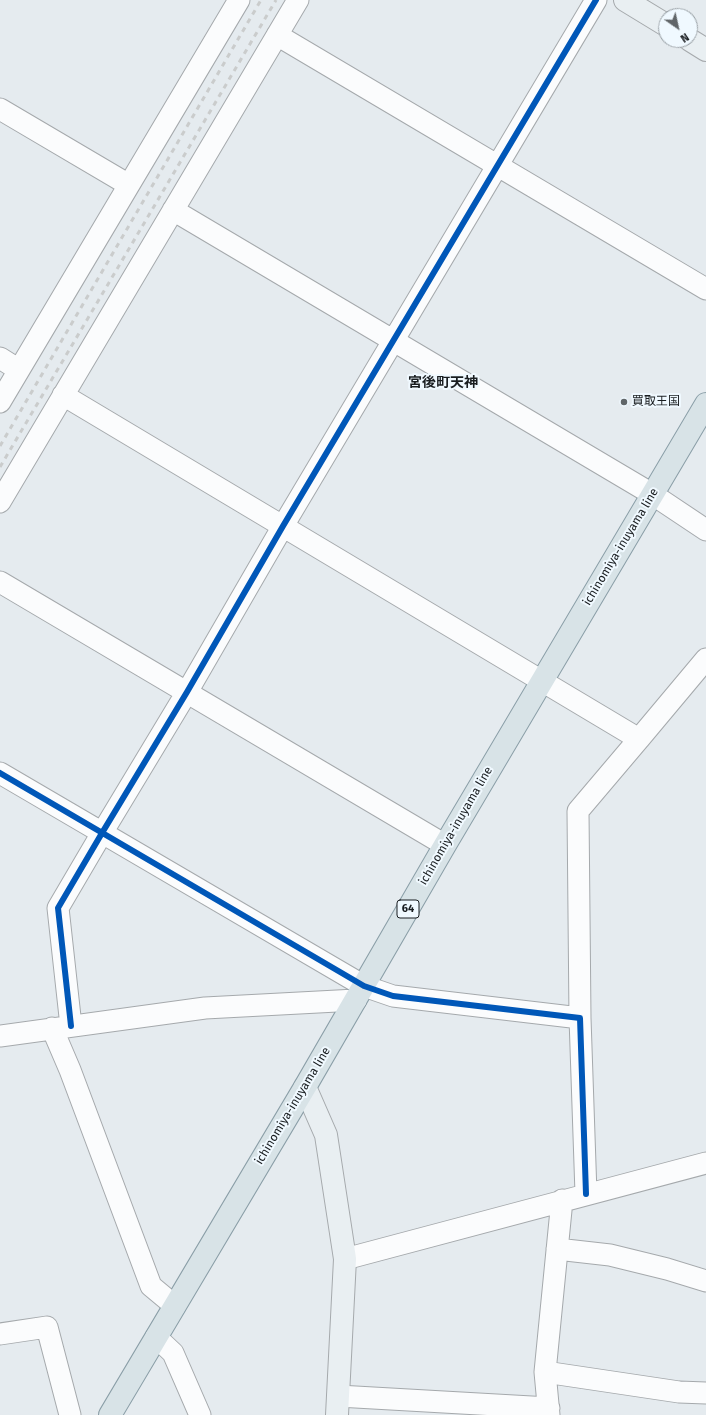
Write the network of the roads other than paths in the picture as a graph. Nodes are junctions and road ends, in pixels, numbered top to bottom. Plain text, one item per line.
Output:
1 (298, 0) edge
2 (596, 0) edge
3 (625, 0) edge
4 (231, 3) edge
5 (658, 20) edge
6 (277, 35) junction
7 (0, 109) edge
8 (498, 165) junction
9 (129, 185) junction
10 (173, 210) junction
11 (706, 289) edge
12 (394, 341) junction
13 (0, 358) edge
14 (19, 370) junction
15 (63, 395) junction
16 (0, 402) edge
17 (706, 404) edge
18 (652, 494) junction
19 (0, 502) edge
20 (283, 526) junction
21 (706, 530) edge
22 (0, 582) edge
23 (706, 659) edge
24 (542, 680) junction
25 (187, 692) junction
26 (639, 739) junction
27 (0, 773) edge
28 (102, 833) junction
29 (445, 846) junction
30 (360, 993) junction
31 (580, 1018) junction
32 (61, 1027) junction
33 (0, 1036) edge
34 (305, 1087) junction
35 (706, 1163) edge
36 (586, 1194) junction
37 (562, 1200) junction
38 (557, 1249) junction
39 (346, 1259) junction
40 (706, 1281) edge
41 (175, 1306) junction
42 (0, 1334) edge
43 (156, 1337) junction
44 (545, 1372) junction
45 (706, 1393) edge
46 (337, 1405) edge
47 (549, 1412) edge
48 (70, 1415) edge
49 (110, 1415) edge
50 (200, 1415) edge

1 - 6 street
2 - 8 street
3 - 5 street
4 - 9 street
6 - 8 street
6 - 10 street
7 - 9 street
8 - 11 street
8 - 12 street
9 - 14 street
10 - 12 street
10 - 15 street
12 - 18 street
12 - 20 street
13 - 14 street
14 - 16 street
15 - 19 street
15 - 20 street
17 - 18 main road, ichinomiya-inuyama line / 64
18 - 21 street
18 - 24 main road, ichinomiya-inuyama line / 64
20 - 24 street
20 - 25 street
22 - 25 street
23 - 26 street
24 - 26 street
24 - 29 main road, ichinomiya-inuyama line / 64
25 - 28 street
25 - 29 street
26 - 31 street
27 - 28 street
28 - 30 street
28 - 32 street
29 - 30 main road, ichinomiya-inuyama line / 64
30 - 31 street
30 - 32 street
30 - 34 main road, ichinomiya-inuyama line / 64
31 - 36 street
32 - 33 street
32 - 41 street
34 - 39 street
34 - 41 main road, ichinomiya-inuyama line / 64
35 - 36 street
36 - 37 street
37 - 38 street
37 - 39 street
38 - 40 street
38 - 44 street
39 - 46 street
41 - 43 main road, ichinomiya-inuyama line / 64
42 - 48 street
43 - 49 main road, ichinomiya-inuyama line / 64
43 - 50 street
44 - 45 street
44 - 47 street
46 - 47 street

